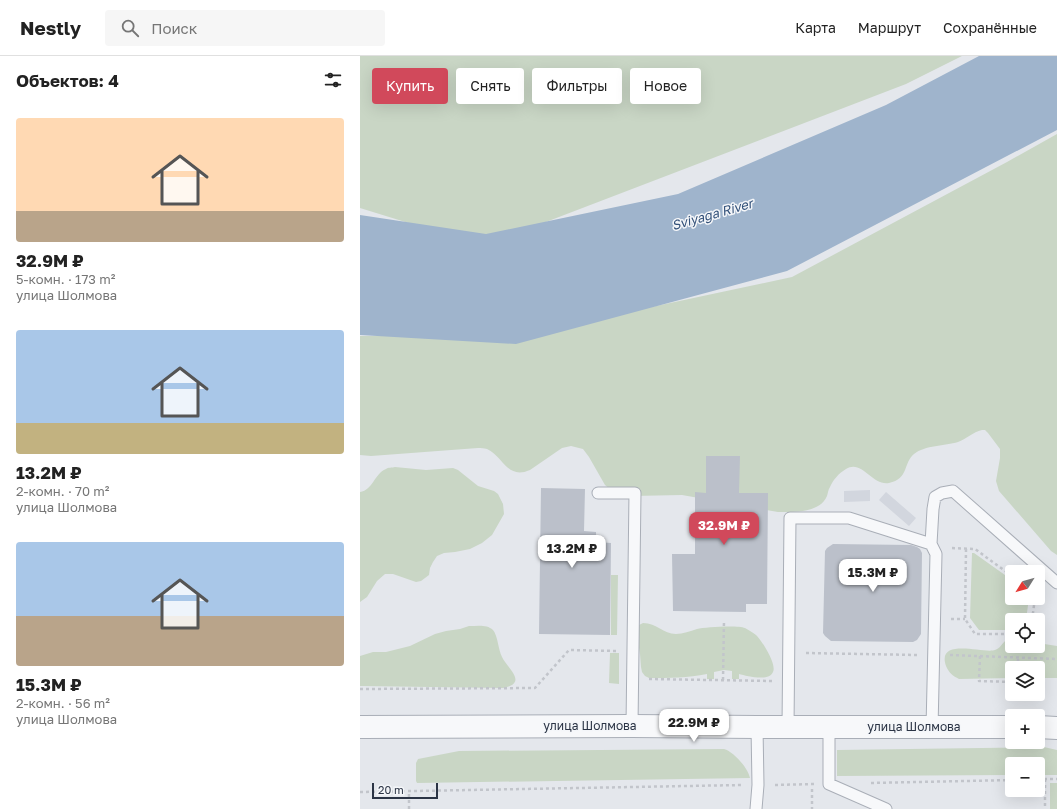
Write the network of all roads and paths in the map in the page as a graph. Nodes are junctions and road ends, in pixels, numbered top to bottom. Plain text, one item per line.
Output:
1 (598, 493) dead end
2 (932, 544) junction
3 (966, 549) junction
4 (951, 556) dead end
5 (1005, 571) edge
6 (1057, 583) edge
7 (964, 619) junction
8 (724, 621) dead end
9 (950, 626) dead end
10 (1005, 634) edge
11 (950, 648) dead end
12 (633, 652) junction
13 (789, 653) junction
14 (933, 655) junction
15 (949, 655) junction
16 (980, 656) junction
17 (1018, 658) joint
18 (1057, 659) edge
19 (632, 679) junction
20 (723, 680) junction
21 (788, 681) junction
22 (1005, 682) edge
23 (360, 689) edge
24 (632, 726) junction
25 (360, 727) edge
26 (757, 727) junction
27 (788, 727) junction
28 (829, 727) junction
29 (1005, 727) edge
30 (932, 728) junction
31 (1045, 728) edge
32 (1057, 728) edge
33 (1045, 779) edge
34 (1057, 779) edge
35 (1005, 780) edge
36 (869, 783) dead end
37 (812, 784) junction
38 (829, 784) junction
39 (758, 785) junction
40 (409, 791) junction
41 (360, 792) edge
42 (1045, 797) edge
43 (409, 809) edge
44 (756, 809) edge
45 (812, 809) edge
46 (886, 809) edge
47 (1045, 809) edge

1 - 12 lane
2 - 6 lane
2 - 13 lane
2 - 14 lane
3 - 4 path
3 - 5 path
3 - 7 path
7 - 9 path
7 - 10 path
8 - 20 path
11 - 15 path
12 - 19 lane
12 - 23 path
13 - 14 path
13 - 21 lane
14 - 15 path
14 - 30 lane
15 - 16 path
16 - 17 path
16 - 22 path
17 - 18 path
19 - 20 path
19 - 24 lane
20 - 21 path
21 - 27 lane
24 - 25 street, улица Шолмова
24 - 26 street, улица Шолмова
26 - 27 street, улица Шолмова
26 - 39 lane
27 - 28 street, улица Шолмова
28 - 30 street, улица Шолмова
28 - 38 lane
29 - 30 street, улица Шолмова
31 - 32 street
33 - 34 path
35 - 36 path
37 - 38 path
37 - 39 path
37 - 45 path
38 - 46 lane
39 - 40 path
39 - 44 lane
40 - 41 path
40 - 43 path
42 - 47 path

